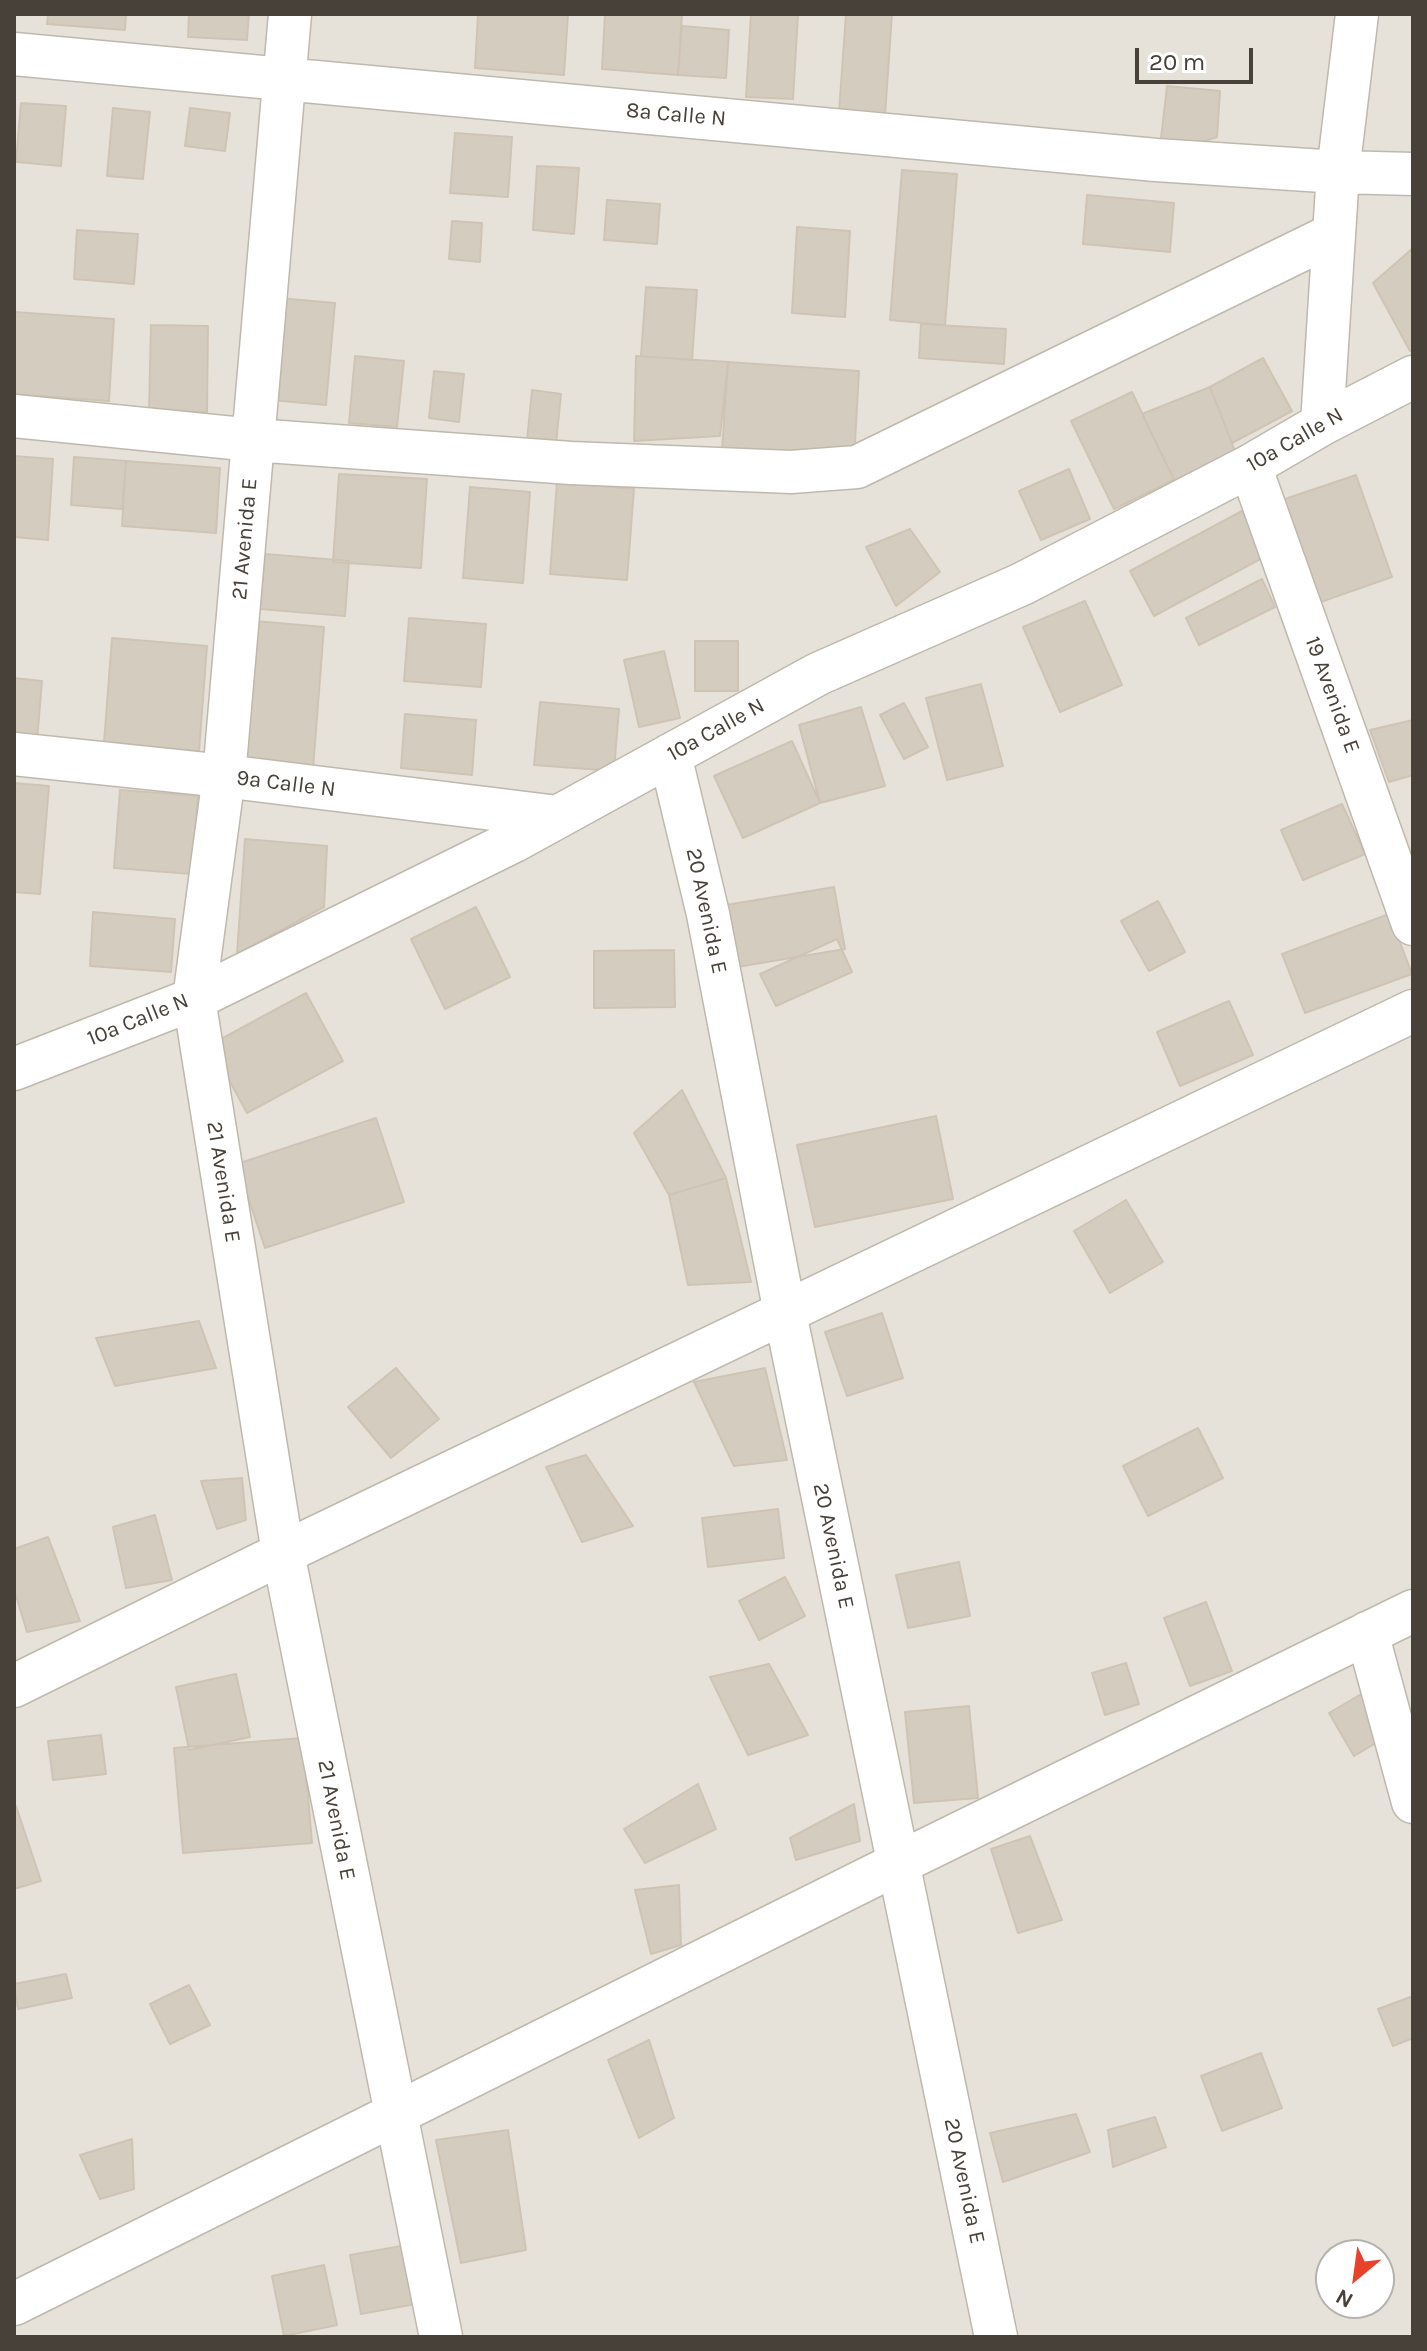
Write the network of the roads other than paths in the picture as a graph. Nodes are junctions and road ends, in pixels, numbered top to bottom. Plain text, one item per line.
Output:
1 (290, 14) edge
2 (1357, 14) edge
3 (14, 54) edge
4 (285, 78) junction
5 (1338, 172) junction
6 (1413, 174) edge
7 (1334, 234) junction
8 (1413, 377) edge
9 (14, 416) edge
10 (1322, 424) junction
11 (253, 440) junction
12 (1250, 466) junction
13 (14, 754) edge
14 (670, 755) junction
15 (224, 776) junction
16 (558, 817) junction
17 (1413, 924) edge
18 (194, 999) junction
19 (1413, 1011) edge
20 (14, 1069) edge
21 (785, 1313) junction
22 (283, 1553) junction
23 (1413, 1611) edge
24 (1367, 1633) junction
25 (14, 1686) edge
26 (1413, 1802) edge
27 (899, 1863) junction
28 (394, 2113) junction
29 (14, 2304) edge
30 (441, 2337) edge
31 (996, 2337) edge

1 - 4 street, 21 Avenida E
2 - 5 street
3 - 4 street, 8a Calle N
4 - 5 street, 8a Calle N
4 - 11 street, 21 Avenida E
5 - 6 street, 8a Calle N
5 - 7 street
7 - 10 street
7 - 11 street
8 - 10 street, 10a Calle N
9 - 11 street
10 - 12 street, 10a Calle N
11 - 15 street, 21 Avenida E
12 - 14 street, 10a Calle N
12 - 17 street, 19 Avenida E
13 - 15 street, 9a Calle N
14 - 16 street, 10a Calle N
14 - 21 street, 20 Avenida E
15 - 16 street, 9a Calle N
15 - 18 street, 21 Avenida E
16 - 18 street, 10a Calle N
18 - 20 street, 10a Calle N
18 - 22 street, 21 Avenida E
19 - 21 street
21 - 22 street
21 - 27 street, 20 Avenida E
22 - 25 street
22 - 28 street, 21 Avenida E
23 - 24 street
24 - 26 street
24 - 27 street
27 - 28 street
27 - 31 street, 20 Avenida E
28 - 29 street
28 - 30 street, 21 Avenida E

